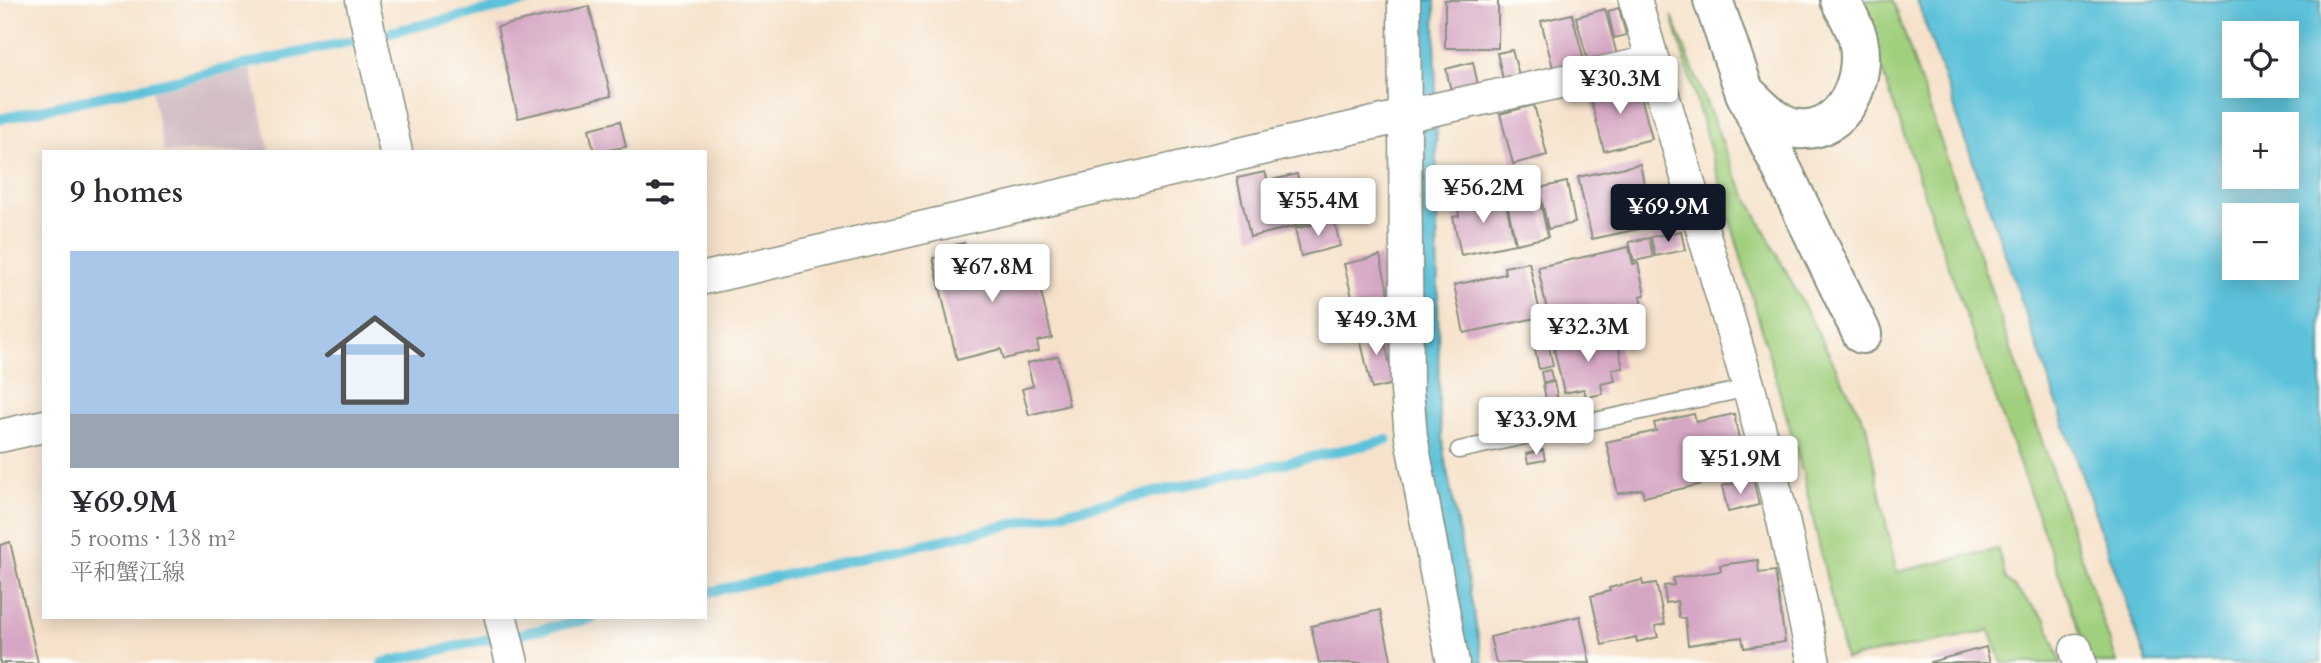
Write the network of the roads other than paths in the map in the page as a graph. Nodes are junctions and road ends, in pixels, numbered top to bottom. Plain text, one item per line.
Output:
1 (362, 0) edge
2 (1404, 0) edge
3 (1635, 0) edge
4 (1713, 0) edge
5 (1840, 0) edge
6 (1652, 62) junction
7 (1745, 93) junction
8 (1420, 113) junction
9 (396, 150) edge
10 (707, 278) edge
11 (1863, 334) dead end
12 (1749, 388) junction
13 (42, 426) edge
14 (0, 436) edge
15 (1459, 450) dead end
16 (501, 619) edge
17 (512, 663) edge
18 (1453, 663) edge
19 (1813, 663) edge

1 - 9 street
2 - 8 street
3 - 6 street
4 - 7 main road
5 - 7 main road
6 - 8 street
6 - 12 street
7 - 11 main road
8 - 10 street
8 - 18 street
12 - 15 lane
12 - 19 street
13 - 14 street
16 - 17 street

